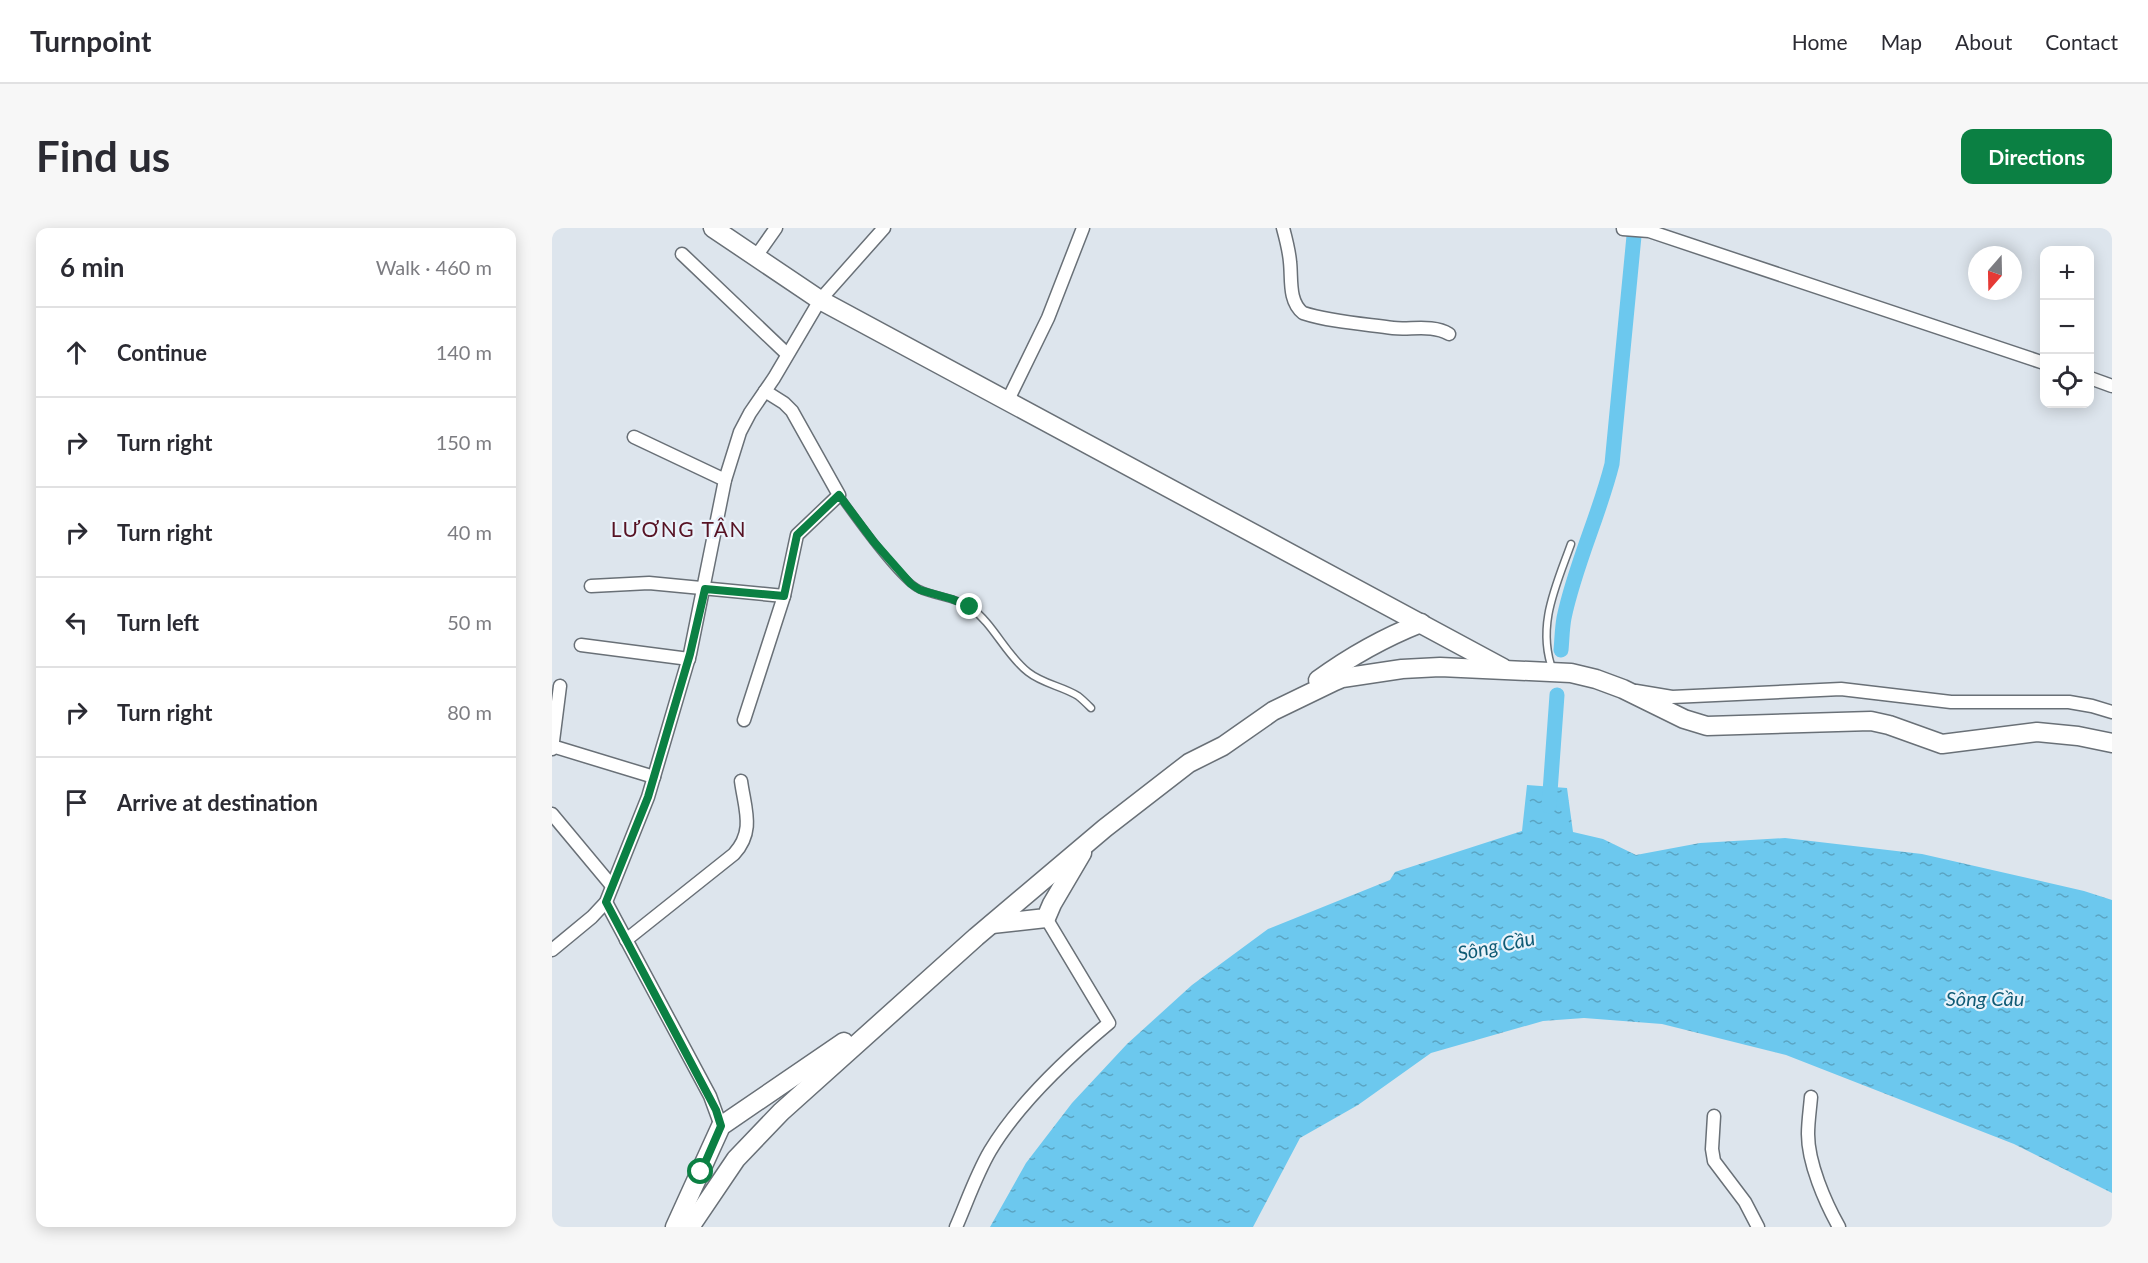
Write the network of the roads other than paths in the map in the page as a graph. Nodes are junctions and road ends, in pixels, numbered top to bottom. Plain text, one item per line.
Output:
1 (713, 228) edge
2 (776, 228) edge
3 (884, 228) edge
4 (1083, 228) edge
5 (1282, 228) edge
6 (1623, 229) edge
7 (682, 254) dead end
8 (757, 255) junction
9 (820, 300) junction
10 (1449, 334) dead end
11 (787, 354) junction
12 (2040, 362) edge
13 (2094, 379) edge
14 (2112, 386) edge
15 (765, 391) junction
16 (1007, 402) junction
17 (634, 437) dead end
18 (726, 480) junction
19 (839, 495) junction
20 (1571, 544) dead end
21 (591, 586) dead end
22 (705, 589) junction
23 (784, 596) junction
24 (1420, 623) junction
25 (580, 645) dead end
26 (689, 659) junction
27 (1505, 669) junction
28 (1553, 671) junction
29 (560, 686) dead end
30 (1623, 689) junction
31 (1090, 708) dead end
32 (1273, 711) junction
33 (2112, 712) edge
34 (744, 720) dead end
35 (2112, 743) edge
36 (552, 747) edge
37 (654, 777) junction
38 (741, 781) dead end
39 (552, 814) edge
40 (1086, 843) junction
41 (612, 886) junction
42 (606, 902) junction
43 (1046, 918) junction
44 (992, 924) junction
45 (626, 940) junction
46 (552, 950) edge
47 (890, 1014) junction
48 (1811, 1097) dead end
49 (1714, 1116) dead end
50 (721, 1126) junction
51 (675, 1227) edge
52 (690, 1227) edge
53 (956, 1227) edge
54 (1758, 1227) edge
55 (1839, 1227) edge

1 - 8 main road
2 - 8 street
3 - 9 street
4 - 16 street
5 - 10 street
6 - 12 street
7 - 11 street
8 - 9 main road
9 - 11 street
9 - 16 main road
11 - 15 street
13 - 14 street
15 - 18 street
15 - 19 street
16 - 24 main road
17 - 18 street
18 - 22 street
19 - 23 street
19 - 31 lane
20 - 28 lane
21 - 22 street
22 - 23 street
22 - 26 street
23 - 34 street
24 - 27 main road
24 - 32 main road
25 - 26 street
26 - 37 street
27 - 28 main road
27 - 32 main road
28 - 30 main road
29 - 36 street
30 - 33 street
30 - 35 main road
32 - 40 main road
36 - 37 street
37 - 41 street
38 - 45 street
39 - 41 street
40 - 43 main road
40 - 44 main road
41 - 42 street
42 - 45 street
42 - 46 street
43 - 44 main road
43 - 53 street
44 - 47 main road
45 - 50 street
47 - 50 main road
47 - 52 main road
48 - 55 street
49 - 54 street
50 - 51 main road

